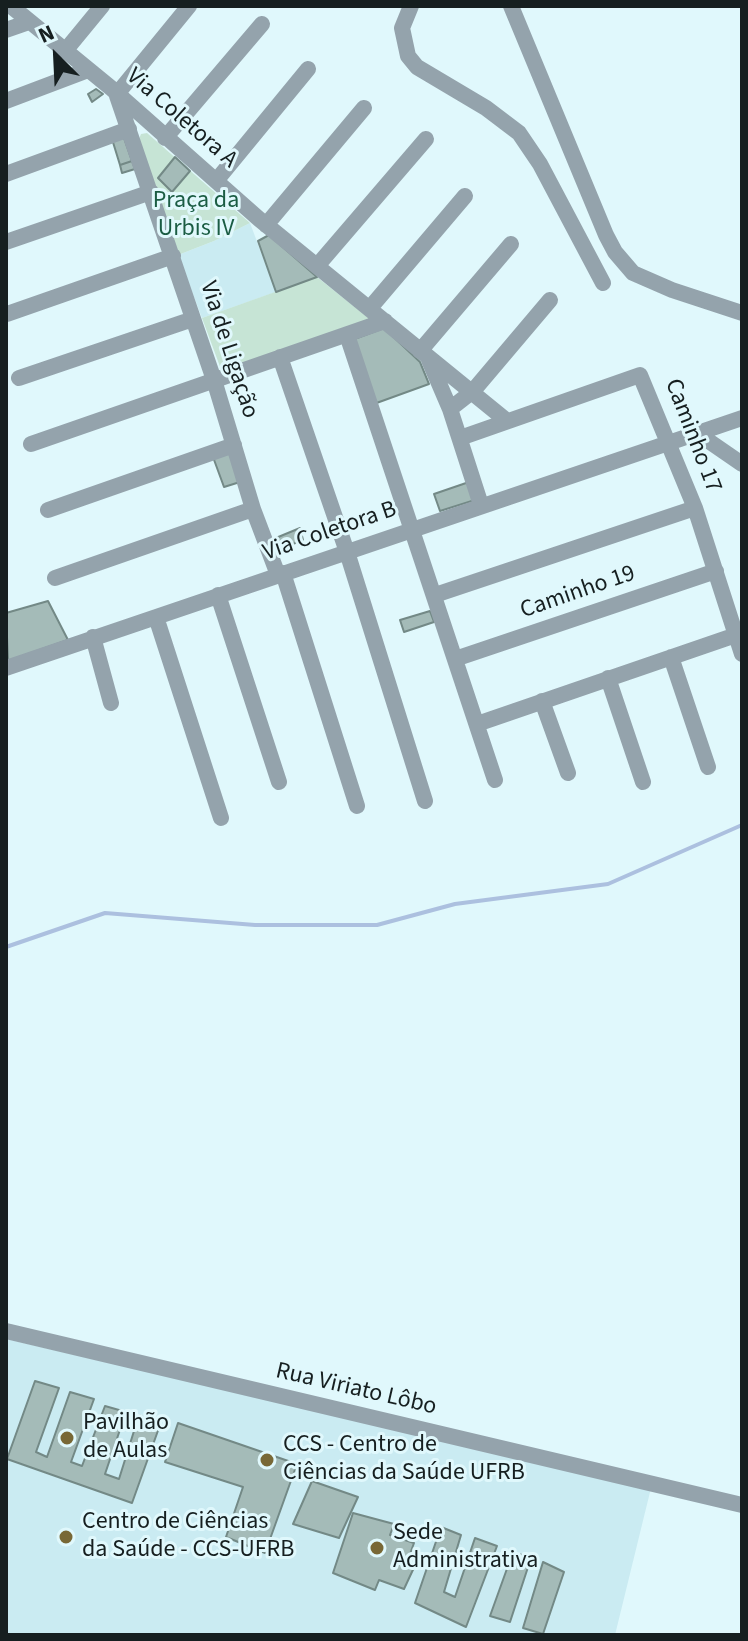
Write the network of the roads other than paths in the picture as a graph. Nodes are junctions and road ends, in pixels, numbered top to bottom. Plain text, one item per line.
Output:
1 (12, 6) edge
2 (102, 6) edge
3 (189, 6) edge
4 (411, 6) edge
5 (511, 6) edge
6 (29, 22) junction
7 (262, 24) dead end
8 (6, 30) edge
9 (65, 51) junction
10 (308, 69) dead end
11 (88, 70) junction
12 (117, 94) junction
13 (6, 101) edge
14 (364, 108) dead end
15 (129, 129) junction
16 (165, 138) junction
17 (426, 139) dead end
18 (6, 174) edge
19 (216, 181) junction
20 (151, 192) junction
21 (465, 196) dead end
22 (266, 225) junction
23 (6, 242) edge
24 (511, 244) dead end
25 (173, 256) junction
26 (317, 266) junction
27 (603, 283) dead end
28 (550, 300) dead end
29 (370, 308) junction
30 (742, 313) edge
31 (7, 314) edge
32 (193, 319) junction
33 (385, 321) junction
34 (347, 335) junction
35 (425, 356) junction
36 (280, 357) junction
37 (19, 378) dead end
38 (214, 380) junction
39 (473, 391) junction
40 (450, 409) junction
41 (742, 418) edge
42 (507, 421) junction
43 (697, 433) junction
44 (460, 438) junction
45 (669, 442) junction
46 (31, 444) dead end
47 (234, 445) junction
48 (742, 464) edge
49 (481, 505) junction
50 (695, 508) junction
51 (253, 509) junction
52 (48, 510) dead end
53 (413, 529) junction
54 (347, 552) junction
55 (716, 571) junction
56 (281, 574) junction
57 (55, 578) dead end
58 (218, 595) junction
59 (435, 595) junction
60 (156, 617) junction
61 (736, 635) junction
62 (93, 637) junction
63 (742, 654) edge
64 (671, 657) junction
65 (455, 659) junction
66 (6, 668) edge
67 (608, 678) junction
68 (542, 701) junction
69 (111, 703) dead end
70 (477, 724) junction
71 (708, 767) dead end
72 (568, 773) dead end
73 (495, 780) dead end
74 (279, 782) dead end
75 (643, 782) dead end
76 (425, 801) dead end
77 (357, 806) dead end
78 (221, 818) dead end
79 (6, 1331) edge
80 (742, 1505) edge

1 - 6 street, Via Coletora A
2 - 9 street
3 - 12 street
4 - 27 street
5 - 30 street
6 - 8 street
6 - 9 street, Via Coletora A
7 - 16 street
9 - 11 street, Via Coletora A
10 - 19 street
11 - 12 street, Via Coletora A
11 - 13 street
12 - 15 street, Via de Ligação
12 - 16 street, Via Coletora A
14 - 22 street
15 - 18 street
15 - 20 street, Via de Ligação
16 - 19 street, Via Coletora A
17 - 26 street
19 - 22 street, Via Coletora A
20 - 23 street
20 - 25 street, Via de Ligação
21 - 29 street
22 - 26 street, Via Coletora A
24 - 35 street
25 - 31 street
25 - 32 street, Via de Ligação
26 - 29 street, Via Coletora A
28 - 39 street
29 - 33 street, Via Coletora A
32 - 37 street
32 - 38 street, Via de Ligação
33 - 34 street
33 - 35 street, Via Coletora A
34 - 36 street
34 - 53 street
35 - 39 street, Via Coletora A
35 - 40 street, Via Coletora A
36 - 38 street
36 - 54 street
38 - 46 street
38 - 47 street, Via de Ligação
39 - 40 street
39 - 42 street, Via Coletora A
40 - 44 street, Via Coletora A
41 - 43 street, Via Coletora B
42 - 44 street
42 - 45 street, Caminho 17
43 - 45 street, Via Coletora B
43 - 48 street
44 - 49 street, Via Coletora A
45 - 49 street, Via Coletora B
45 - 50 street, Caminho 17
47 - 51 street, Via de Ligação
47 - 52 street
49 - 53 street, Via Coletora B
50 - 55 street, Caminho 17
50 - 59 street
51 - 56 street, Via de Ligação
51 - 57 street
53 - 54 street, Via Coletora B
53 - 59 street
54 - 56 street, Via Coletora B
54 - 76 street
55 - 61 street, Caminho 17
55 - 65 street, Caminho 19
56 - 58 street, Via Coletora B
56 - 77 street, Via de Ligação
58 - 60 street, Via Coletora B
58 - 74 street
59 - 65 street
60 - 62 street, Via Coletora B
60 - 78 street
61 - 63 street, Caminho 17
61 - 64 street
62 - 66 street, Via Coletora B
62 - 69 street
64 - 67 street
64 - 71 street
65 - 70 street
67 - 68 street
67 - 75 street
68 - 70 street
68 - 72 street
70 - 73 street
79 - 80 street, Rua Viriato Lôbo

